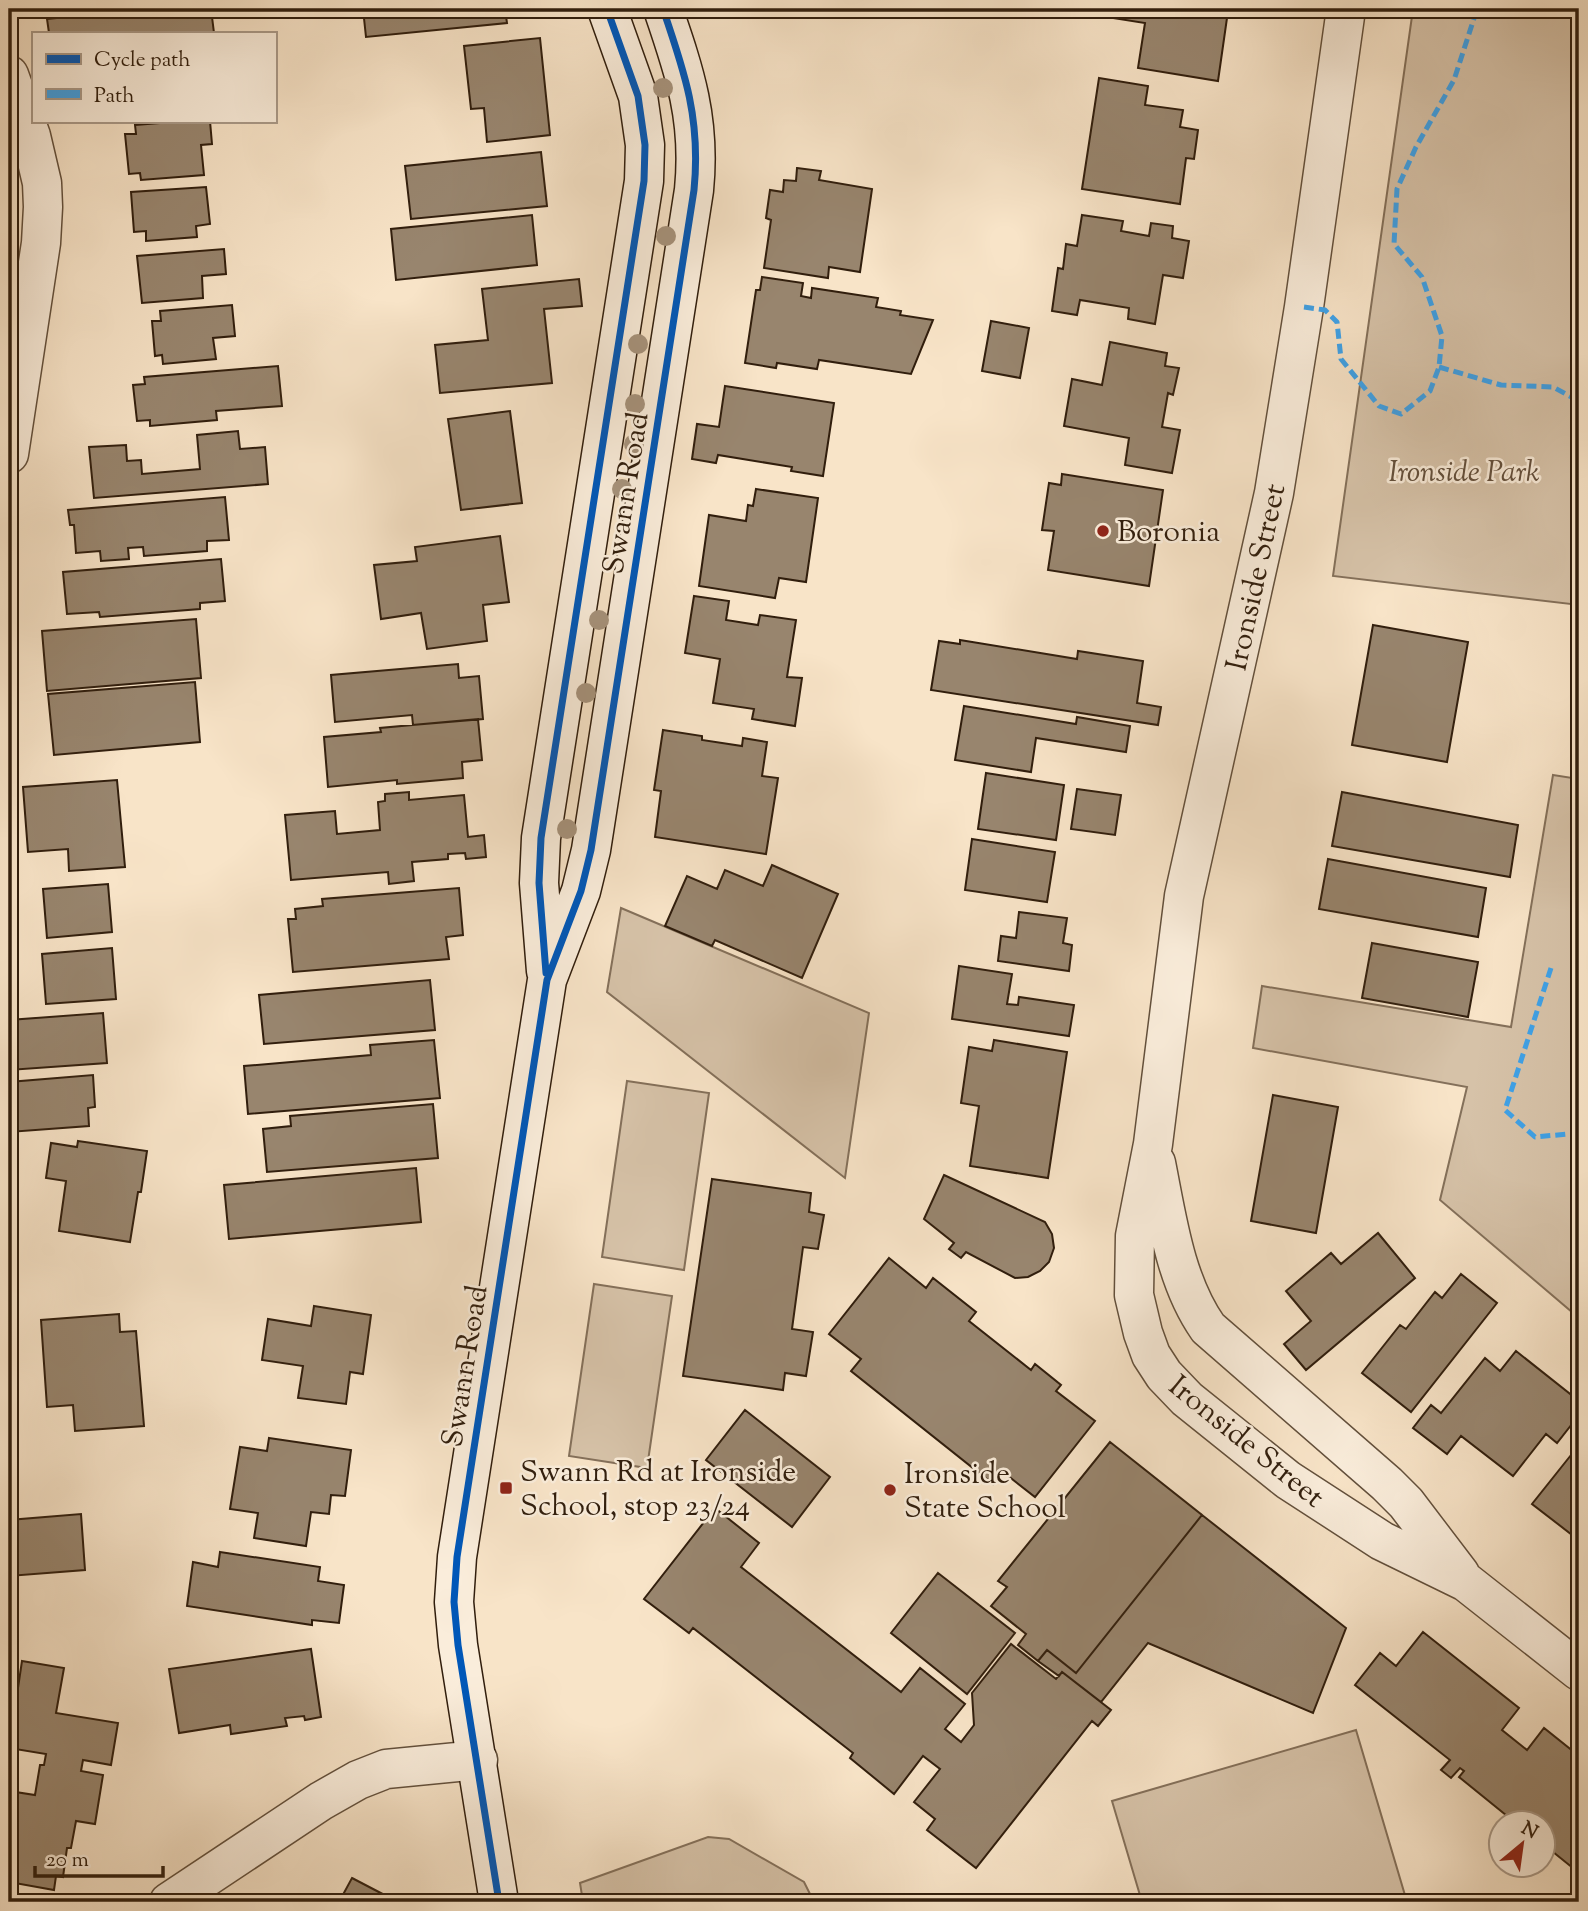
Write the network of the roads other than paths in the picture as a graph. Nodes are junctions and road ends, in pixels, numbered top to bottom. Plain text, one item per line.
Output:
1 (607, 9) edge
2 (663, 9) edge
3 (1346, 9) edge
4 (9, 75) edge
5 (9, 454) edge
6 (547, 980) junction
7 (1153, 1144) junction
8 (1466, 1582) junction
9 (1579, 1671) edge
10 (478, 1760) junction
11 (169, 1902) edge
12 (499, 1902) edge

1 - 6 street, Swann Road
2 - 6 street, Swann Road
3 - 7 street, Ironside Street
4 - 5 street
6 - 10 street, Swann Road
7 - 8 street, Ironside Street
7 - 8 street, Ironside Street
8 - 9 street, Ironside Street
10 - 11 street
10 - 12 street, Swann Road

